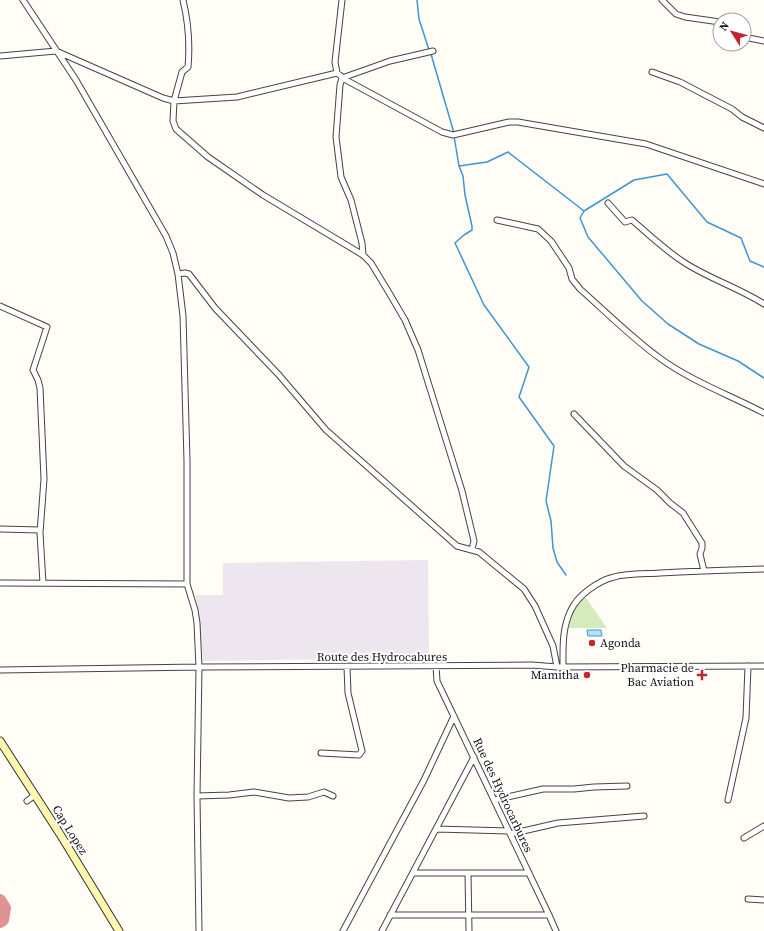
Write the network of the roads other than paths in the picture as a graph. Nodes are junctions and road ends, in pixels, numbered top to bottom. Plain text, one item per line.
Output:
1 (23, 0) edge
2 (183, 0) edge
3 (342, 0) edge
4 (662, 0) edge
5 (712, 21) edge
6 (752, 39) edge
7 (764, 42) edge
8 (56, 51) junction
9 (431, 51) dead end
10 (0, 56) edge
11 (652, 72) dead end
12 (337, 73) junction
13 (342, 78) junction
14 (174, 101) junction
15 (764, 128) edge
16 (764, 184) edge
17 (608, 203) dead end
18 (497, 220) dead end
19 (363, 255) junction
20 (178, 274) junction
21 (764, 304) edge
22 (0, 306) edge
23 (764, 413) edge
24 (574, 414) dead end
25 (0, 529) edge
26 (40, 530) junction
27 (472, 549) junction
28 (764, 570) edge
29 (704, 571) junction
30 (0, 583) edge
31 (43, 583) junction
32 (187, 584) junction
33 (347, 666) junction
34 (436, 666) junction
35 (748, 666) junction
36 (764, 666) edge
37 (199, 667) junction
38 (560, 667) junction
39 (0, 670) edge
40 (454, 716) junction
41 (0, 741) edge
42 (321, 753) dead end
43 (474, 757) junction
44 (627, 786) dead end
45 (35, 795) junction
46 (196, 796) junction
47 (333, 796) dead end
48 (494, 800) junction
49 (728, 800) dead end
50 (27, 801) dead end
51 (644, 816) dead end
52 (764, 826) edge
53 (436, 829) junction
54 (510, 833) junction
55 (744, 838) dead end
56 (413, 873) junction
57 (468, 873) junction
58 (529, 873) junction
59 (748, 899) dead end
60 (764, 900) edge
61 (470, 914) junction
62 (550, 915) junction
63 (390, 916) junction
64 (119, 931) edge
65 (199, 931) edge
66 (342, 931) edge
67 (382, 931) edge
68 (469, 931) edge
69 (556, 931) edge

1 - 8 street
2 - 14 street
3 - 12 street
4 - 5 street
6 - 7 street
8 - 10 street
8 - 14 street
8 - 20 street
9 - 13 street
11 - 15 street
12 - 13 street
12 - 14 street
13 - 16 street
13 - 19 street
14 - 19 street
17 - 21 street
18 - 23 street
19 - 27 street
20 - 27 street
20 - 32 street
22 - 26 street
24 - 29 street
25 - 26 street
26 - 31 street
27 - 38 street
28 - 29 street
29 - 38 street
30 - 31 street
31 - 32 street
32 - 37 street
33 - 34 street, Route des Hydrocabures
33 - 37 street, Route des Hydrocabures
33 - 42 street
34 - 38 street, Route des Hydrocabures
34 - 40 street, Rue des Hydrocarbures
35 - 36 street, Route des Hydrocabures
35 - 38 street, Route des Hydrocabures
35 - 49 street
37 - 39 street, Route des Hydrocabures
37 - 46 street
40 - 43 street, Rue des Hydrocarbures
40 - 66 street
41 - 45 street, Cap Lopez
43 - 48 street, Rue des Hydrocarbures
43 - 53 street
44 - 48 street
45 - 50 street
45 - 64 street, Cap Lopez
46 - 47 street
46 - 65 street
48 - 54 street, Rue des Hydrocarbures
51 - 54 street
52 - 55 street
53 - 54 street
53 - 56 street
54 - 58 street, Rue des Hydrocarbures
56 - 57 street
56 - 63 street
57 - 58 street
57 - 61 street
58 - 62 street, Rue des Hydrocarbures
59 - 60 street
61 - 62 street
61 - 63 street
61 - 68 street
62 - 69 street, Rue des Hydrocarbures
63 - 67 street

